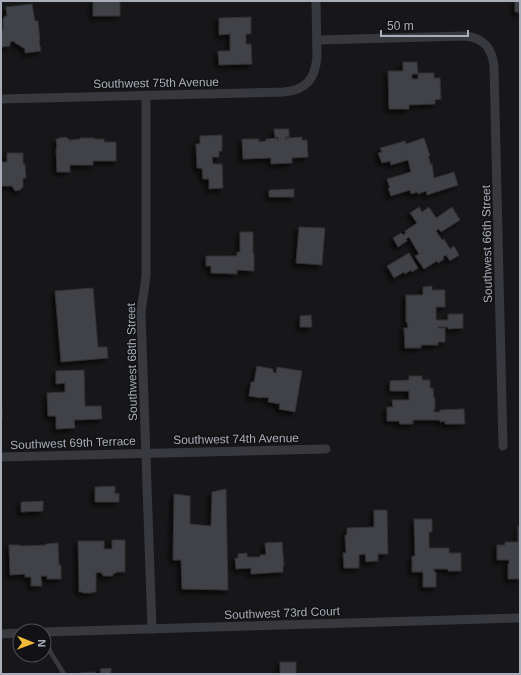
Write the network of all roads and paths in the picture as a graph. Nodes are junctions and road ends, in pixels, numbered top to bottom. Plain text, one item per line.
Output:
1 (316, 1) edge
2 (317, 40) junction
3 (146, 95) junction
4 (1, 99) edge
5 (504, 446) dead end
6 (326, 449) dead end
7 (146, 453) junction
8 (1, 457) edge
9 (520, 618) edge
10 (152, 629) junction
11 (52, 632) edge
12 (12, 633) edge
13 (1, 634) edge
14 (52, 655) edge
15 (64, 674) edge

1 - 2 street
2 - 3 street, Southwest 75th Avenue
2 - 5 street, Southwest 66th Street
3 - 4 street, Southwest 75th Avenue
3 - 7 street, Southwest 68th Street
6 - 7 street, Southwest 74th Avenue
7 - 8 street, Southwest 69th Terrace
7 - 10 street, Southwest 68th Street
9 - 10 street, Southwest 73rd Court
10 - 11 street, Southwest 73rd Court
12 - 13 street
14 - 15 lane

